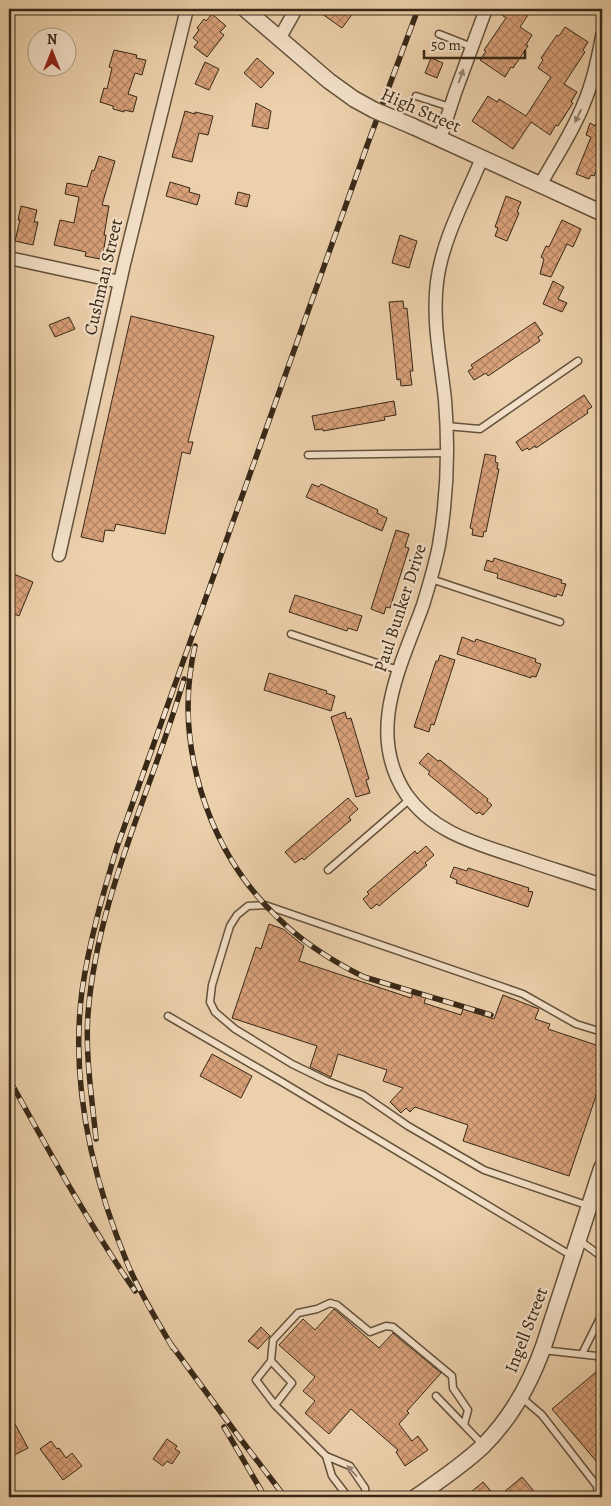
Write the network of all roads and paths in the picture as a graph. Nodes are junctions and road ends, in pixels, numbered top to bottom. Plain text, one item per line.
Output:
1 (187, 9) edge
2 (244, 9) edge
3 (296, 9) edge
4 (486, 9) edge
5 (438, 34) dead end
6 (602, 36) edge
7 (280, 38) junction
8 (472, 47) junction
9 (416, 96) dead end
10 (450, 108) junction
11 (440, 139) junction
12 (482, 158) junction
13 (540, 184) junction
14 (602, 213) edge
15 (9, 258) edge
16 (120, 282) junction
17 (578, 361) dead end
18 (446, 426) junction
19 (446, 453) junction
20 (308, 455) dead end
21 (59, 555) dead end
22 (431, 579) junction
23 (560, 622) dead end
24 (291, 634) dead end
25 (398, 670) junction
26 (410, 798) junction
27 (328, 870) dead end
28 (602, 886) edge
29 (168, 1016) dead end
30 (602, 1032) edge
31 (602, 1167) edge
32 (589, 1206) junction
33 (578, 1240) junction
34 (572, 1256) junction
35 (602, 1257) edge
36 (602, 1314) edge
37 (542, 1350) junction
38 (582, 1354) junction
39 (271, 1361) junction
40 (602, 1362) edge
41 (436, 1396) dead end
42 (520, 1396) junction
43 (275, 1405) junction
44 (464, 1424) junction
45 (483, 1445) junction
46 (326, 1456) junction
47 (348, 1497) edge
48 (366, 1497) edge
49 (416, 1497) edge
50 (598, 1497) edge

1 - 16 street, Cushman Street
2 - 7 street, High Street
3 - 7 street
4 - 8 street
5 - 8 lane
6 -> 13 street
7 - 11 street, High Street, bridge
10 -> 8 street
9 - 10 lane
10 - 11 street
11 - 12 street, High Street
12 - 13 street, High Street
12 - 18 street, Paul Bunker Drive
13 - 14 street, High Street
15 - 16 street
16 - 21 street, Cushman Street
17 - 18 lane
18 - 19 street, Paul Bunker Drive
19 - 20 lane
19 - 22 street, Paul Bunker Drive
22 - 23 lane
22 - 25 street, Paul Bunker Drive
24 - 25 lane
25 - 26 street, Paul Bunker Drive
26 - 27 lane
26 - 28 street, Paul Bunker Drive
29 - 34 lane
30 - 32 lane
31 - 32 street, Ingell Street
32 - 33 street, Ingell Street
33 - 34 street, Ingell Street
33 - 35 lane
34 - 37 street, Ingell Street
36 - 38 lane
37 - 38 lane
37 - 42 street, Ingell Street
38 - 40 lane
39 - 43 lane
39 - 43 lane
39 - 44 lane
41 - 44 lane
42 - 45 street, Ingell Street
42 - 50 lane
43 - 46 lane
44 - 45 lane
45 - 49 street, Ingell Street
46 - 47 lane
48 -> 46 lane

